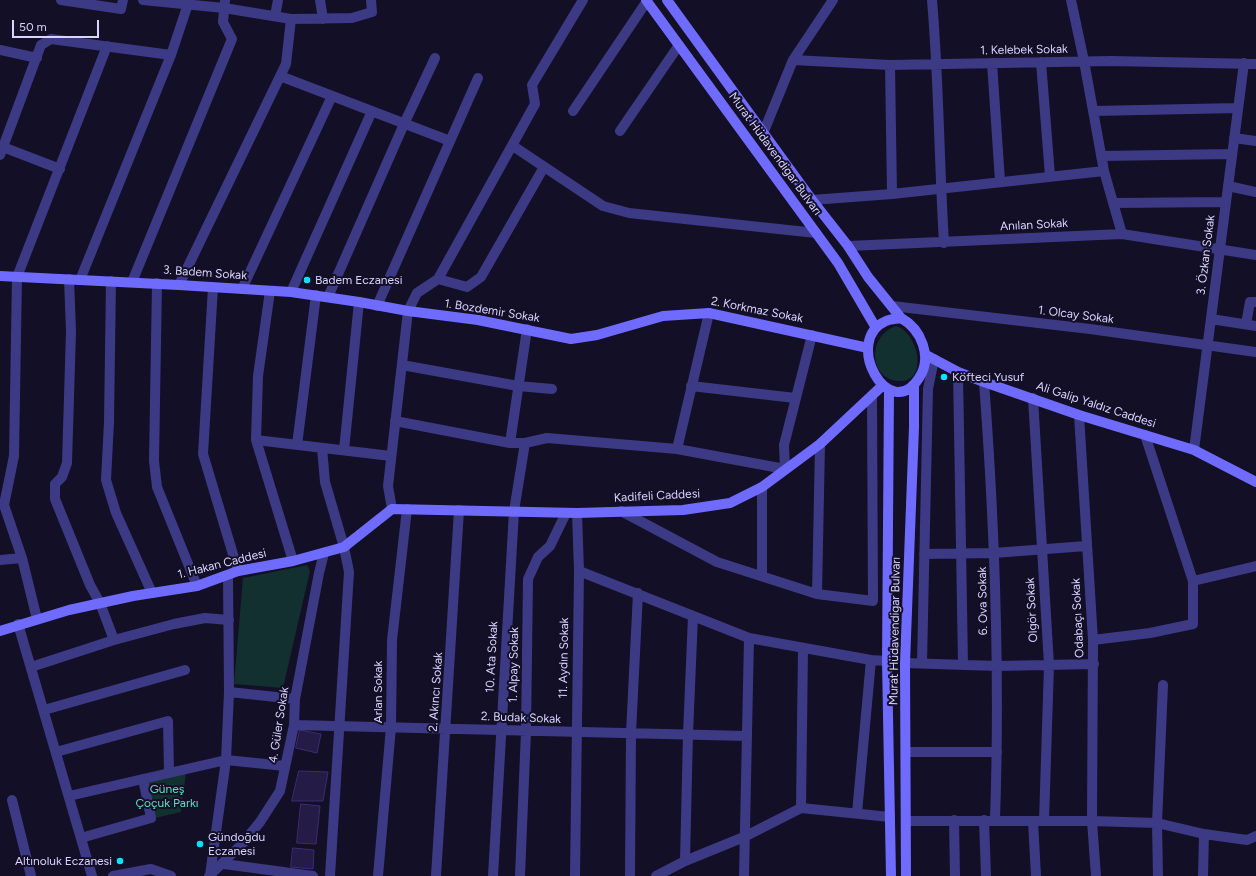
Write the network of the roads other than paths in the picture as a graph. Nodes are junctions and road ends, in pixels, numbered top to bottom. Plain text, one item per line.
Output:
1 (60, 0) edge
2 (143, 0) edge
3 (278, 0) edge
4 (320, 0) edge
5 (371, 0) edge
6 (582, 0) edge
7 (667, 0) edge
8 (833, 0) edge
9 (932, 0) edge
10 (1071, 0) edge
11 (647, 1) edge
12 (86, 2) edge
13 (177, 2) edge
14 (122, 4) edge
15 (188, 4) junction
16 (224, 4) edge
17 (275, 16) junction
18 (291, 19) junction
19 (323, 19) junction
20 (679, 45) junction
21 (107, 46) junction
22 (0, 50) edge
23 (171, 54) junction
24 (37, 58) junction
25 (435, 58) dead end
26 (793, 60) junction
27 (1041, 62) junction
28 (1084, 62) junction
29 (992, 63) junction
30 (1244, 63) junction
31 (937, 64) junction
32 (1256, 64) edge
33 (890, 65) junction
34 (280, 76) junction
35 (478, 78) dead end
36 (332, 96) junction
37 (1238, 108) junction
38 (372, 111) junction
39 (573, 111) dead end
40 (1094, 111) junction
41 (404, 124) junction
42 (620, 131) dead end
43 (764, 131) junction
44 (1234, 138) junction
45 (450, 141) junction
46 (1256, 141) edge
47 (513, 146) junction
48 (1, 150) edge
49 (1232, 154) junction
50 (1101, 156) junction
51 (544, 167) junction
52 (60, 169) junction
53 (1104, 171) junction
54 (1050, 176) junction
55 (1000, 181) junction
56 (1228, 186) junction
57 (940, 189) junction
58 (1256, 192) edge
59 (892, 194) junction
60 (812, 200) junction
61 (1226, 202) junction
62 (1113, 203) junction
63 (816, 233) junction
64 (1122, 234) junction
65 (944, 243) junction
66 (848, 246) junction
67 (1220, 249) junction
68 (1256, 255) edge
69 (0, 276) edge
70 (17, 277) junction
71 (69, 279) junction
72 (438, 279) junction
73 (80, 280) junction
74 (110, 281) junction
75 (132, 282) junction
76 (157, 284) junction
77 (179, 285) junction
78 (213, 287) junction
79 (242, 289) junction
80 (270, 291) junction
81 (291, 292) junction
82 (316, 295) junction
83 (328, 297) junction
84 (359, 302) junction
85 (1256, 302) edge
86 (377, 306) junction
87 (892, 306) junction
88 (408, 311) junction
89 (709, 312) junction
90 (901, 318) junction
91 (1211, 319) junction
92 (1251, 325) edge
93 (876, 328) junction
94 (527, 329) junction
95 (812, 335) junction
96 (571, 339) joint
97 (1207, 346) junction
98 (868, 348) junction
99 (1256, 352) edge
100 (930, 357) junction
101 (402, 365) junction
102 (958, 372) junction
103 (984, 382) junction
104 (518, 386) junction
105 (691, 386) junction
106 (914, 386) junction
107 (885, 388) junction
108 (552, 389) dead end
109 (872, 397) junction
110 (795, 398) junction
111 (1033, 398) junction
112 (1079, 415) junction
113 (395, 421) junction
114 (1145, 435) junction
115 (256, 440) junction
116 (510, 443) junction
117 (525, 443) junction
118 (820, 444) junction
119 (297, 445) junction
120 (322, 448) junction
121 (677, 449) junction
122 (344, 450) junction
123 (1194, 450) junction
124 (391, 456) junction
125 (785, 469) junction
126 (1256, 482) edge
127 (762, 487) junction
128 (2, 505) edge
129 (407, 509) junction
130 (392, 510) junction
131 (459, 510) junction
132 (514, 511) junction
133 (621, 511) junction
134 (577, 512) junction
135 (566, 513) junction
136 (1086, 546) junction
137 (344, 547) junction
138 (1042, 550) junction
139 (994, 553) junction
140 (324, 554) junction
141 (924, 554) junction
142 (961, 555) junction
143 (22, 558) junction
144 (0, 560) edge
145 (293, 561) junction
146 (1256, 566) edge
147 (238, 571) junction
148 (579, 571) junction
149 (228, 575) junction
150 (762, 576) junction
151 (1194, 581) junction
152 (197, 586) junction
153 (152, 593) junction
154 (638, 593) junction
155 (817, 594) junction
156 (100, 603) junction
157 (693, 616) junction
158 (37, 619) junction
159 (229, 620) junction
160 (18, 624) junction
161 (0, 631) edge
162 (749, 638) junction
163 (114, 640) junction
164 (1093, 640) junction
165 (803, 648) junction
166 (871, 660) junction
167 (887, 661) junction
168 (905, 663) junction
169 (922, 663) junction
170 (963, 664) junction
171 (1094, 664) junction
172 (1049, 665) junction
173 (997, 666) junction
174 (31, 667) junction
175 (185, 670) dead end
176 (1163, 685) dead end
177 (229, 692) junction
178 (295, 699) junction
179 (44, 710) junction
180 (294, 725) junction
181 (338, 726) junction
182 (391, 728) junction
183 (446, 729) junction
184 (501, 730) junction
185 (526, 731) junction
186 (576, 732) junction
187 (631, 733) junction
188 (688, 734) junction
189 (747, 736) junction
190 (56, 752) junction
191 (906, 752) junction
192 (997, 752) junction
193 (226, 760) junction
194 (286, 766) junction
195 (169, 773) junction
196 (143, 779) junction
197 (68, 796) junction
198 (12, 800) dead end
199 (801, 808) junction
200 (857, 813) junction
201 (890, 817) junction
202 (954, 820) junction
203 (984, 820) junction
204 (995, 820) junction
205 (906, 821) junction
206 (1033, 821) junction
207 (1044, 821) junction
208 (1092, 821) junction
209 (1157, 824) junction
210 (1204, 834) junction
211 (1256, 836) edge
212 (744, 837) junction
213 (81, 838) junction
214 (685, 861) junction
215 (224, 864) junction
216 (31, 876) edge
217 (92, 876) edge
218 (113, 876) edge
219 (171, 876) edge
220 (210, 876) edge
221 (308, 876) edge
222 (330, 876) edge
223 (378, 876) edge
224 (436, 876) edge
225 (493, 876) edge
226 (520, 876) edge
227 (575, 876) edge
228 (630, 876) edge
229 (656, 876) edge
230 (744, 876) edge
231 (891, 876) edge
232 (906, 876) edge
233 (955, 876) edge
234 (986, 876) edge
235 (1036, 876) edge
236 (1096, 876) edge
237 (1158, 876) edge
238 (1203, 876) edge

1 - 12 street
2 - 13 street
3 - 17 street
4 - 19 street
5 - 19 street
6 - 47 street
7 - 43 main road, Murat Hüdavendigar Bulvarı
8 - 26 street
9 - 31 street
10 - 28 street
11 - 20 main road, Murat Hüdavendigar Bulvarı
11 - 39 street
12 - 14 street
13 - 15 street
15 - 16 street
15 - 23 street
16 - 17 street
16 - 75 street
17 - 18 street
18 - 19 street
18 - 34 street
20 - 42 street
20 - 63 main road, Murat Hüdavendigar Bulvarı
21 - 23 street
21 - 24 street
21 - 52 street
22 - 24 street
23 - 73 street
24 - 48 street
25 - 41 street
26 - 33 street, 1. Kelebek Sokak
26 - 43 street
27 - 28 street, 1. Kelebek Sokak
27 - 29 street, 1. Kelebek Sokak
27 - 54 street
28 - 30 street, 1. Kelebek Sokak
28 - 40 street
29 - 31 street, 1. Kelebek Sokak
29 - 55 street
30 - 32 street, 1. Kelebek Sokak
30 - 37 street, 3. Özkan Sokak
31 - 33 street, 1. Kelebek Sokak
31 - 57 street
33 - 59 street
34 - 36 street
34 - 77 street
35 - 45 street
36 - 38 street
36 - 79 street
37 - 40 street
37 - 44 street, 3. Özkan Sokak
38 - 41 street
38 - 81 street
40 - 50 street
41 - 45 street
41 - 83 street
43 - 60 main road, Murat Hüdavendigar Bulvarı
44 - 46 street
44 - 49 street, 3. Özkan Sokak
45 - 86 street
47 - 51 street
47 - 72 street
48 - 52 street
49 - 50 street
49 - 56 street, 3. Özkan Sokak
50 - 53 street
51 - 63 street
51 - 72 street
52 - 70 street
53 - 54 street
53 - 62 street
54 - 55 street
55 - 57 street
56 - 58 street
56 - 61 street, 3. Özkan Sokak
57 - 59 street
57 - 65 street
59 - 60 street
60 - 66 main road, Murat Hüdavendigar Bulvarı
61 - 62 street
61 - 67 street, 3. Özkan Sokak
62 - 64 street
63 - 93 main road, Murat Hüdavendigar Bulvarı
64 - 65 street, Anılan Sokak
64 - 67 street, Anılan Sokak
65 - 66 street, Anılan Sokak
66 - 87 main road, Murat Hüdavendigar Bulvarı
67 - 68 street, Anılan Sokak
67 - 91 street, 3. Özkan Sokak
69 - 70 main road, 3. Badem Sokak
70 - 71 main road, 3. Badem Sokak
70 - 128 street
71 - 73 main road, 3. Badem Sokak
71 - 156 street
72 - 88 street
73 - 74 main road, 3. Badem Sokak
74 - 75 main road, 3. Badem Sokak
74 - 153 street
75 - 76 main road, 3. Badem Sokak
76 - 77 main road, 3. Badem Sokak
76 - 152 street
77 - 78 main road, 3. Badem Sokak
78 - 79 main road, 3. Badem Sokak
78 - 147 street
79 - 80 main road, 3. Badem Sokak
80 - 81 main road, 3. Badem Sokak
80 - 115 street
81 - 82 main road, 3. Badem Sokak
82 - 83 main road, 3. Badem Sokak
82 - 119 street
83 - 84 main road, 3. Badem Sokak
84 - 86 main road, 3. Badem Sokak
84 - 122 street
85 - 92 street
86 - 88 main road, 3. Badem Sokak
87 - 90 main road, Murat Hüdavendigar Bulvarı
87 - 97 street, 1. Olcay Sokak
88 - 94 main road, 1. Bozdemir Sokak
88 - 101 street
89 - 95 main road, 2. Korkmaz Sokak
89 - 96 main road, 2. Korkmaz Sokak
89 - 105 street
90 - 93 main road
90 - 100 main road
91 - 92 street
91 - 97 street, 3. Özkan Sokak
93 - 98 main road
94 - 96 main road, 1. Bozdemir Sokak
94 - 104 street
95 - 98 main road, 2. Korkmaz Sokak
95 - 110 street
97 - 99 street, 1. Olcay Sokak
97 - 123 street, 3. Özkan Sokak
98 - 107 main road
100 - 102 main road, Ali Galip Yaldız Caddesi
100 - 106 main road
100 - 141 street
101 - 104 street
101 - 113 street
102 - 103 main road, Ali Galip Yaldız Caddesi
102 - 142 street
103 - 111 main road, Ali Galip Yaldız Caddesi
103 - 139 street, 6. Ova Sokak
104 - 108 street
104 - 116 street
105 - 110 street
105 - 121 street
106 - 107 main road
106 - 168 main road, Murat Hüdavendigar Bulvarı
107 - 109 main road, Kadifeli Caddesi
107 - 167 main road, Murat Hüdavendigar Bulvarı
109 - 118 main road, Kadifeli Caddesi
109 - 155 street
110 - 125 street
111 - 112 main road, Ali Galip Yaldız Caddesi
111 - 138 street, Olgör Sokak
112 - 114 main road, Ali Galip Yaldız Caddesi
112 - 136 street, Odabaçı Sokak
113 - 116 street
113 - 124 street
114 - 123 main road, Ali Galip Yaldız Caddesi
114 - 151 street
115 - 119 street
115 - 145 street
116 - 117 street
117 - 121 street
117 - 132 street, 10. Ata Sokak
118 - 125 main road, Kadifeli Caddesi
118 - 155 street
119 - 120 street
120 - 122 street
120 - 137 street
121 - 125 street
122 - 124 street
123 - 126 main road, Ali Galip Yaldız Caddesi
124 - 130 street
125 - 127 main road, Kadifeli Caddesi
127 - 133 main road, Kadifeli Caddesi
127 - 150 street
128 - 143 street
129 - 130 main road, Kadifeli Caddesi
129 - 131 main road, Kadifeli Caddesi
129 - 182 street, Arlan Sokak
130 - 137 main road, 1. Hakan Caddesi
131 - 132 main road, Kadifeli Caddesi
131 - 183 street, 2. Akıncı Sokak
132 - 135 main road, Kadifeli Caddesi
132 - 184 street, 10. Ata Sokak
133 - 134 main road, Kadifeli Caddesi
133 - 150 street
134 - 135 main road, Kadifeli Caddesi
134 - 148 street, 11. Aydın Sokak
135 - 185 street, 1. Alpay Sokak
136 - 138 street
136 - 164 street, Odabaçı Sokak
137 - 140 main road, 1. Hakan Caddesi
137 - 181 street
138 - 139 street
138 - 172 street, Olgör Sokak
139 - 142 street
139 - 173 street, 6. Ova Sokak
140 - 145 main road, 1. Hakan Caddesi
140 - 178 street, 4. Güler Sokak
141 - 142 street
141 - 169 street
142 - 170 street
143 - 144 street
143 - 158 street
145 - 147 main road, 1. Hakan Caddesi
146 - 151 street
147 - 149 main road, 1. Hakan Caddesi
148 - 154 street
148 - 186 street, 11. Aydın Sokak
149 - 152 main road, 1. Hakan Caddesi
149 - 159 street
150 - 155 street
151 - 164 street
152 - 153 main road, 1. Hakan Caddesi
153 - 156 main road, 1. Hakan Caddesi
154 - 157 street
154 - 187 street
156 - 158 main road, 1. Hakan Caddesi
156 - 163 street
157 - 162 street
157 - 188 street
158 - 160 main road, 1. Hakan Caddesi
159 - 163 street
159 - 177 street
160 - 161 main road, 1. Hakan Caddesi
160 - 174 street
162 - 165 street
162 - 189 street
163 - 174 street
164 - 171 street, Odabaçı Sokak
165 - 166 street
165 - 199 street
166 - 167 street
166 - 200 street
167 - 201 main road, Murat Hüdavendigar Bulvarı
168 - 169 street
168 - 191 main road, Murat Hüdavendigar Bulvarı
169 - 170 street
170 - 173 street
171 - 172 street
171 - 208 street, Odabaçı Sokak
172 - 173 street
172 - 207 street, Olgör Sokak
173 - 192 street, 6. Ova Sokak
174 - 179 street
175 - 179 street
176 - 209 street
177 - 178 street
177 - 193 street
178 - 180 street, 4. Güler Sokak
179 - 190 street
180 - 181 street, 2. Budak Sokak
180 - 194 street, 4. Güler Sokak
181 - 182 street, 2. Budak Sokak
181 - 222 street
182 - 183 street, 2. Budak Sokak
182 - 223 street, Arlan Sokak
183 - 184 street, 2. Budak Sokak
183 - 224 street, 2. Akıncı Sokak
184 - 185 street, 2. Budak Sokak
184 - 225 street, 10. Ata Sokak
185 - 186 street, 2. Budak Sokak
185 - 226 street, 1. Alpay Sokak
186 - 187 street, 2. Budak Sokak
186 - 227 street, 11. Aydın Sokak
187 - 188 street, 2. Budak Sokak
187 - 228 street
188 - 189 street, 2. Budak Sokak
188 - 214 street
189 - 212 street
190 - 195 street
190 - 197 street
191 - 192 street
191 - 205 main road, Murat Hüdavendigar Bulvarı
192 - 204 street, 6. Ova Sokak
193 - 194 street
193 - 195 street
193 - 220 street
194 - 215 street, 4. Güler Sokak
195 - 196 street
196 - 197 street
196 - 213 street
197 - 213 street
198 - 216 street
199 - 200 street
199 - 212 street
200 - 201 street
201 - 231 main road, Murat Hüdavendigar Bulvarı
202 - 203 street
202 - 205 street
202 - 233 street
203 - 204 street
203 - 234 street
204 - 206 street
205 - 232 main road, Murat Hüdavendigar Bulvarı
206 - 207 street
206 - 235 street
207 - 208 street
208 - 209 street
208 - 236 street, Odabaçı Sokak
209 - 210 street
209 - 237 street
210 - 211 street
210 - 238 street
212 - 214 street
212 - 230 street
213 - 217 street
214 - 229 street
215 - 220 street, 4. Güler Sokak
215 - 221 street
218 - 219 street

